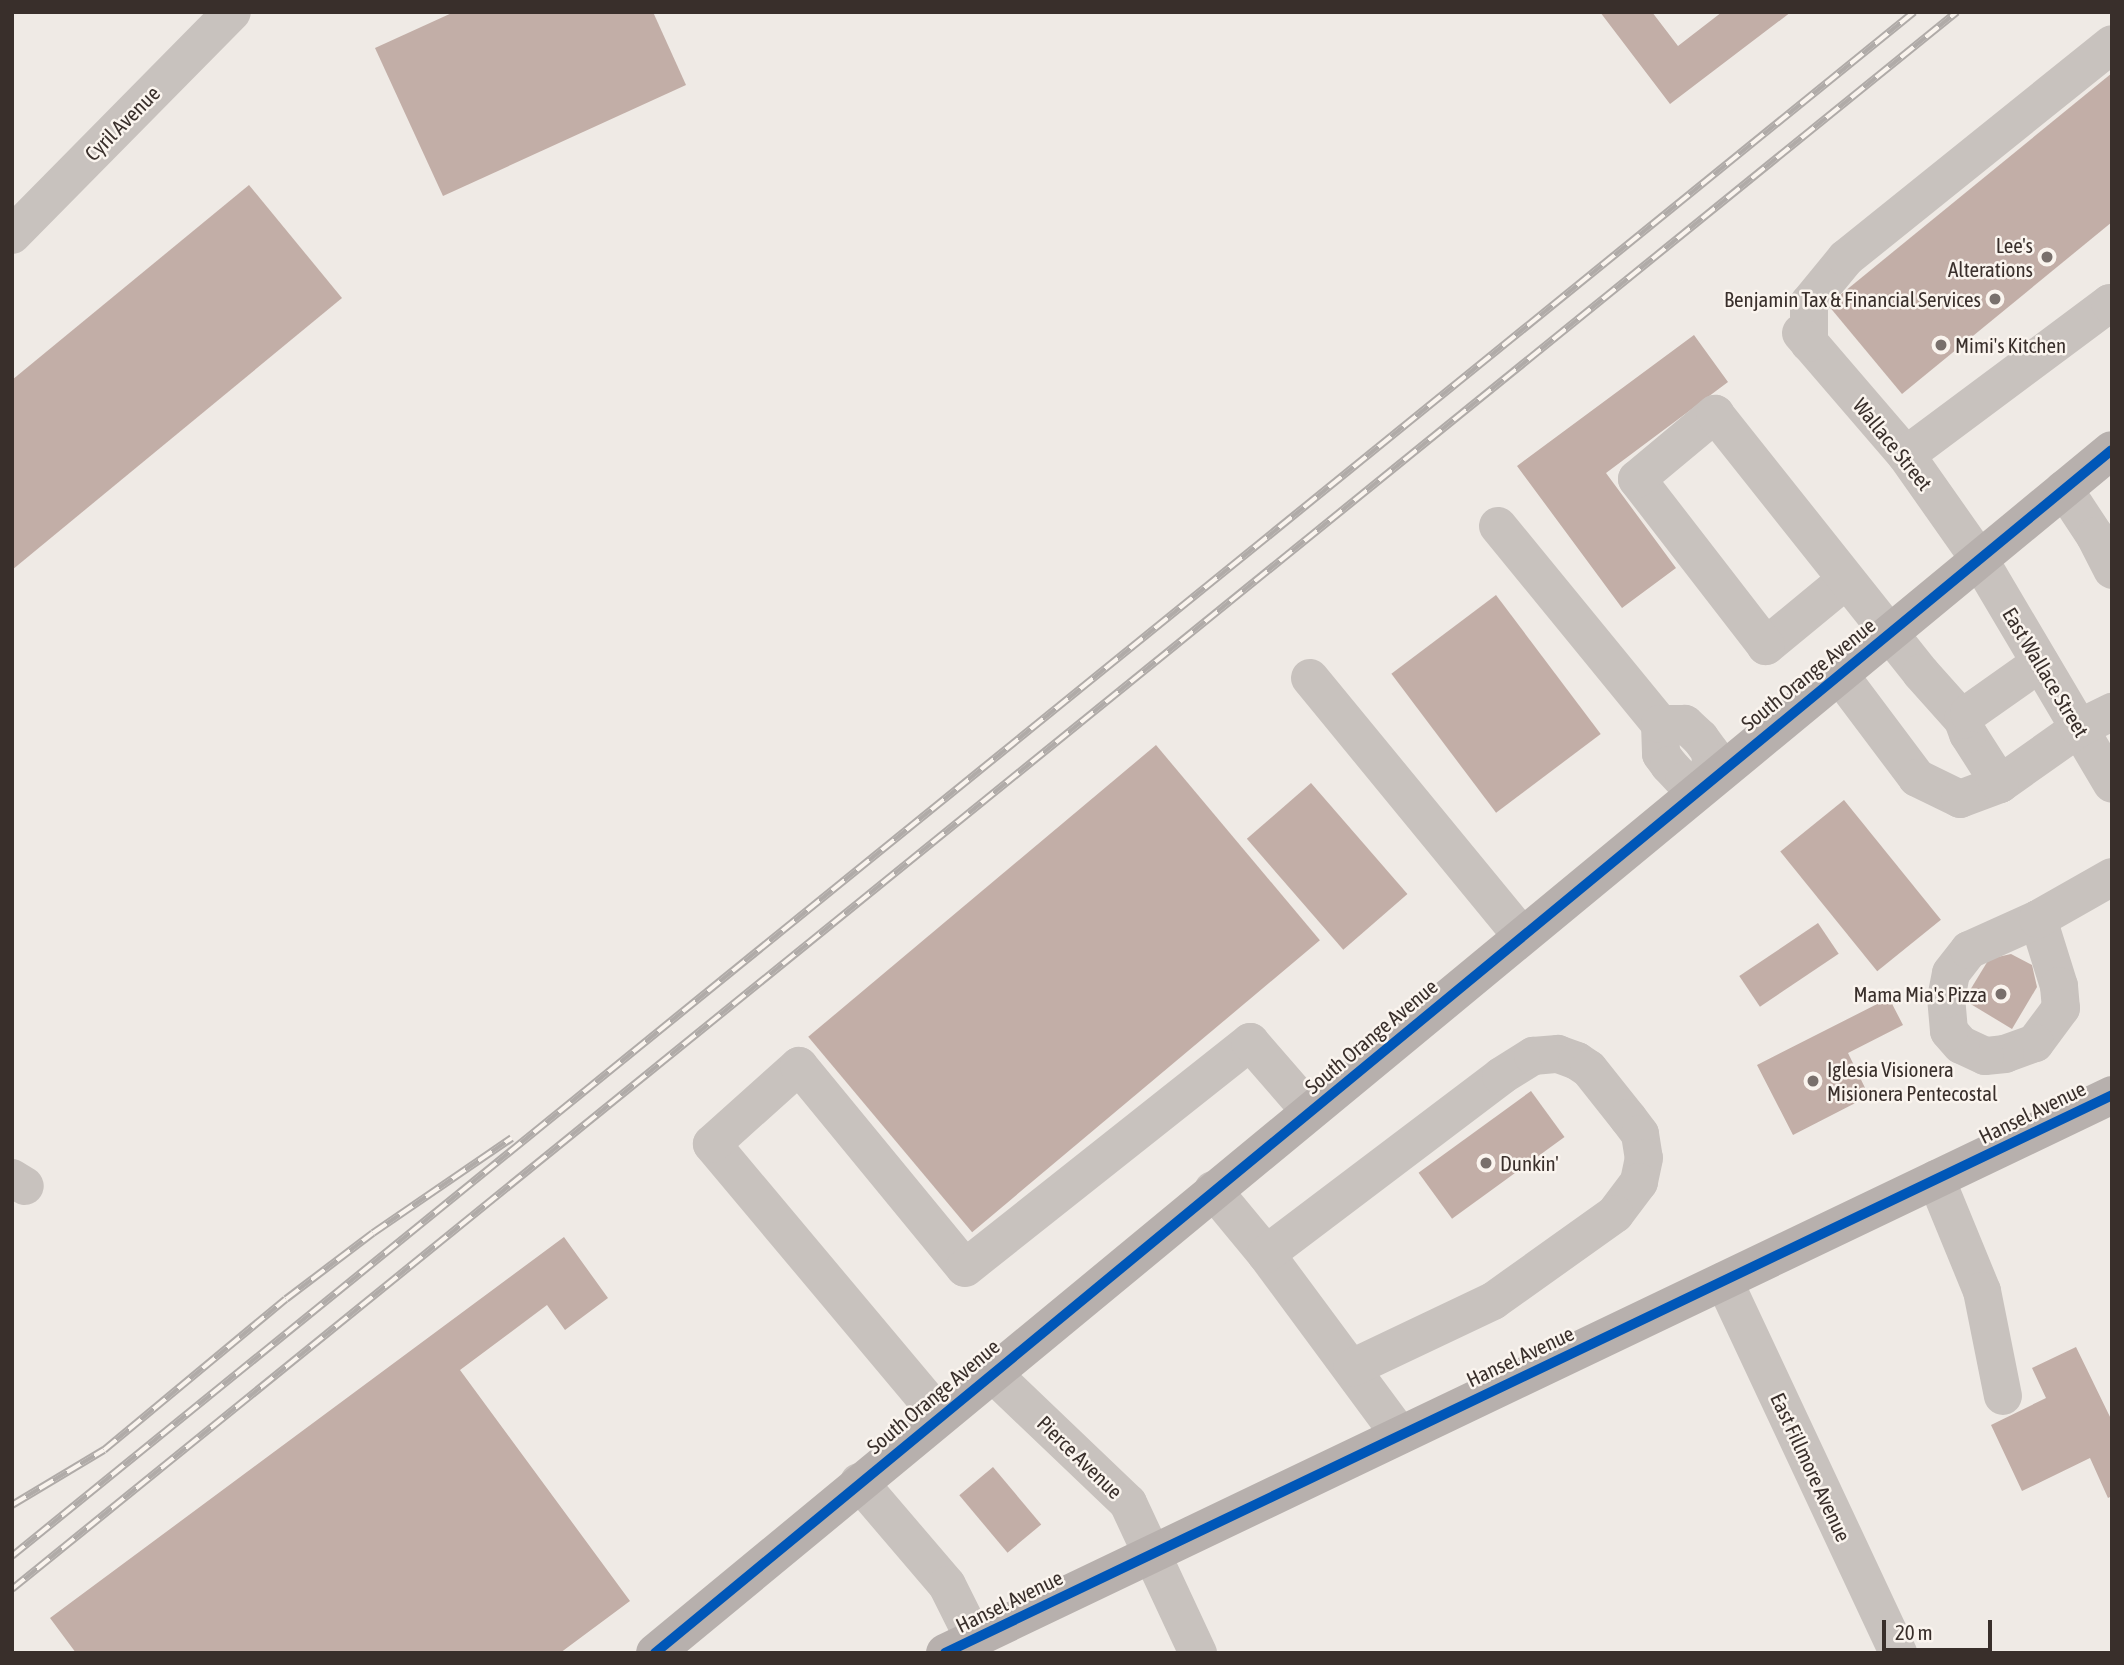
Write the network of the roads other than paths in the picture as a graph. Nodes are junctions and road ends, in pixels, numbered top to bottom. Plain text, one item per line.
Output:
1 (232, 12) edge
2 (2112, 44) edge
3 (12, 235) edge
4 (2112, 306) edge
5 (2112, 450) edge
6 (1906, 455) junction
7 (2064, 489) junction
8 (1498, 526) dead end
9 (1979, 559) junction
10 (2112, 570) edge
11 (1846, 580) junction
12 (1890, 632) junction
13 (2040, 663) junction
14 (1839, 674) junction
15 (1310, 678) dead end
16 (1963, 720) junction
17 (2096, 720) edge
18 (1710, 779) junction
19 (2000, 784) junction
20 (2112, 785) edge
21 (2112, 877) edge
22 (2038, 919) dead end
23 (1522, 936) junction
24 (2112, 1095) edge
25 (1310, 1111) junction
26 (1936, 1179) junction
27 (1213, 1191) junction
28 (1266, 1254) junction
29 (1724, 1281) junction
30 (1352, 1367) junction
31 (992, 1373) junction
32 (2003, 1396) dead end
33 (940, 1416) junction
34 (1400, 1435) junction
35 (859, 1482) junction
36 (1152, 1554) junction
37 (959, 1646) edge
38 (655, 1653) edge
39 (1198, 1653) edge
40 (1898, 1653) edge

1 - 3 street, Cyril Avenue
2 - 6 street, Wallace Street
4 - 6 street
5 - 7 main road, South Orange Avenue
6 - 9 street, Wallace Street
7 - 9 main road, South Orange Avenue
7 - 10 street
8 - 18 street
9 - 12 main road, South Orange Avenue
9 - 13 street, East Wallace Street
11 - 11 street
11 - 12 street
12 - 14 main road, South Orange Avenue
12 - 16 street
13 - 16 street
13 - 17 street, East Wallace Street
14 - 18 main road, South Orange Avenue
14 - 19 street
15 - 23 street
16 - 19 street
17 - 19 street
17 - 20 street, East Wallace Street
18 - 23 main road, South Orange Avenue
21 - 22 street
23 - 25 main road, South Orange Avenue
24 - 26 main road, Hansel Avenue
25 - 27 main road, South Orange Avenue
25 - 33 street
26 - 29 main road, Hansel Avenue
26 - 32 street
27 - 28 street
27 - 31 main road, South Orange Avenue
28 - 30 street
28 - 30 street
29 - 34 main road, Hansel Avenue
29 - 40 street, East Fillmore Avenue
30 - 34 street
31 - 33 main road, South Orange Avenue
31 - 36 street, Pierce Avenue
33 - 35 main road, South Orange Avenue
34 - 36 main road, Hansel Avenue
35 - 37 street
35 - 38 main road, South Orange Avenue
36 - 37 main road, Hansel Avenue
36 - 39 street, Pierce Avenue

